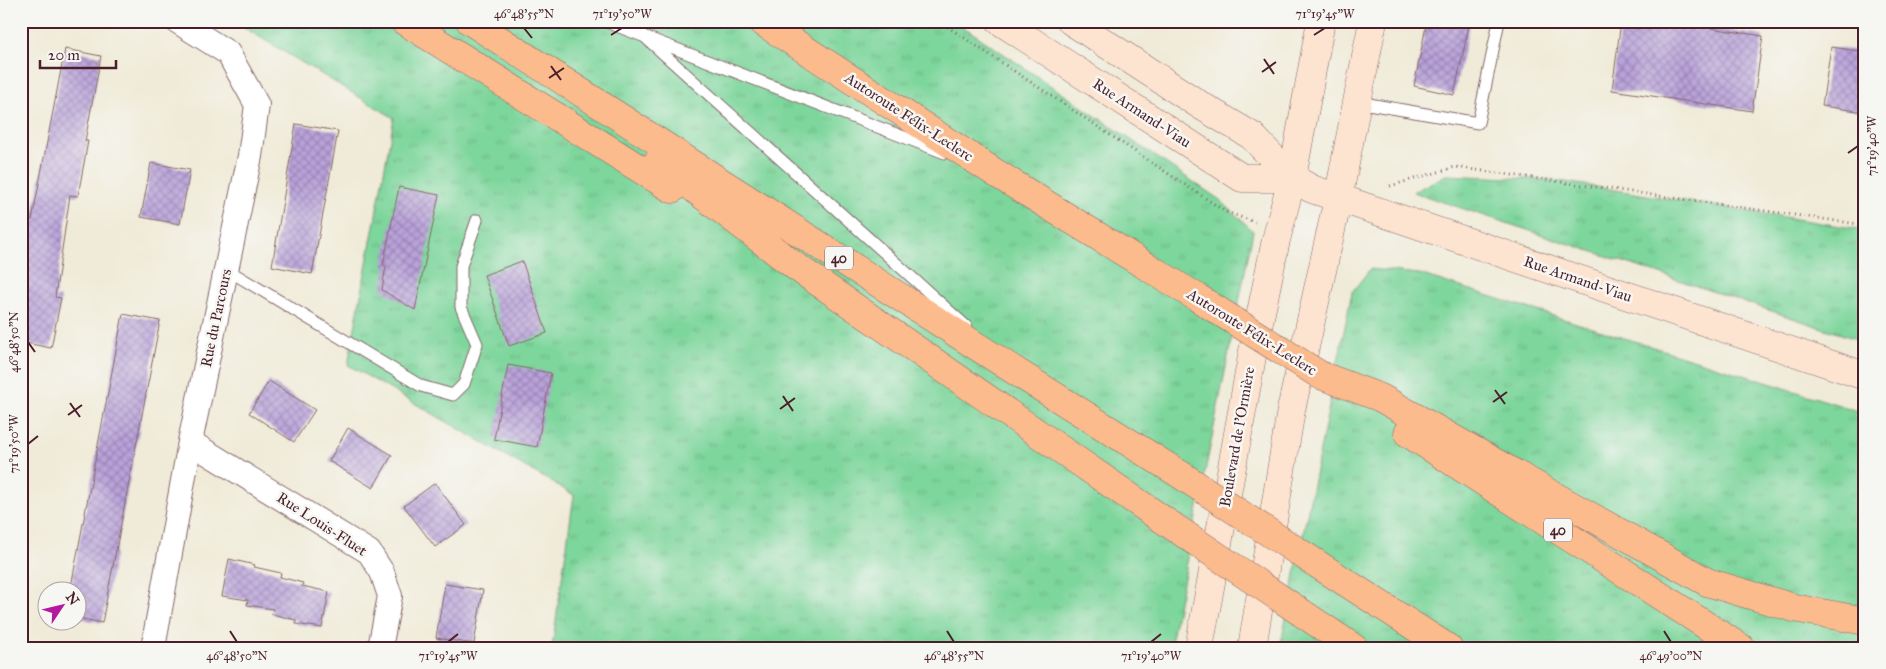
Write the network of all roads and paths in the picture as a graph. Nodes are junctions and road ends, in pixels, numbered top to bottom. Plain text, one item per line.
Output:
1 (177, 21) edge
2 (404, 21) edge
3 (470, 21) edge
4 (604, 21) edge
5 (626, 21) edge
6 (761, 21) edge
7 (939, 21) edge
8 (1000, 21) edge
9 (1071, 21) edge
10 (1321, 21) edge
11 (1373, 21) edge
12 (1499, 21) edge
13 (641, 34) junction
14 (498, 38) junction
15 (1357, 102) junction
16 (994, 172) junction
17 (1292, 178) junction
18 (1384, 186) dead end
19 (1338, 199) junction
20 (477, 220) dead end
21 (1865, 225) edge
22 (1279, 231) junction
23 (795, 266) junction
24 (226, 269) junction
25 (1320, 375) junction
26 (1022, 376) junction
27 (1865, 376) edge
28 (190, 442) junction
29 (1865, 620) edge
30 (153, 648) edge
31 (380, 648) edge
32 (1199, 648) edge
33 (1252, 648) edge
34 (1354, 648) edge
35 (1448, 648) edge
36 (1741, 648) edge

1 - 24 street, Rue du Parcours
2 - 23 highway
3 - 14 highway, 40
4 - 13 lane
5 - 13 lane
6 - 16 highway, Autoroute Félix-Leclerc / 40
7 - 22 path
8 - 17 main road, Rue Armand-Viau
9 - 17 main road, Rue Armand-Viau
10 - 17 main road, Boulevard de l'Ormière
11 - 15 main road
12 - 15 lane
13 - 16 lane
13 - 26 lane
14 - 23 highway
14 - 26 highway, 40
15 - 19 main road
16 - 25 highway, Autoroute Félix-Leclerc / 40, bridge
17 - 19 main road, Rue Armand-Viau
17 - 22 main road, Boulevard de l'Ormière
18 - 21 path
19 - 27 main road, Rue Armand-Viau
19 - 33 main road
20 - 24 lane
22 - 32 main road, Boulevard de l'Ormière
23 - 34 highway, bridge
24 - 28 street, Rue du Parcours
25 - 29 highway
25 - 36 highway, Autoroute Félix-Leclerc / 40
26 - 35 highway, 40, bridge
28 - 30 street, Rue du Parcours
28 - 31 street, Rue Louis-Fluet

